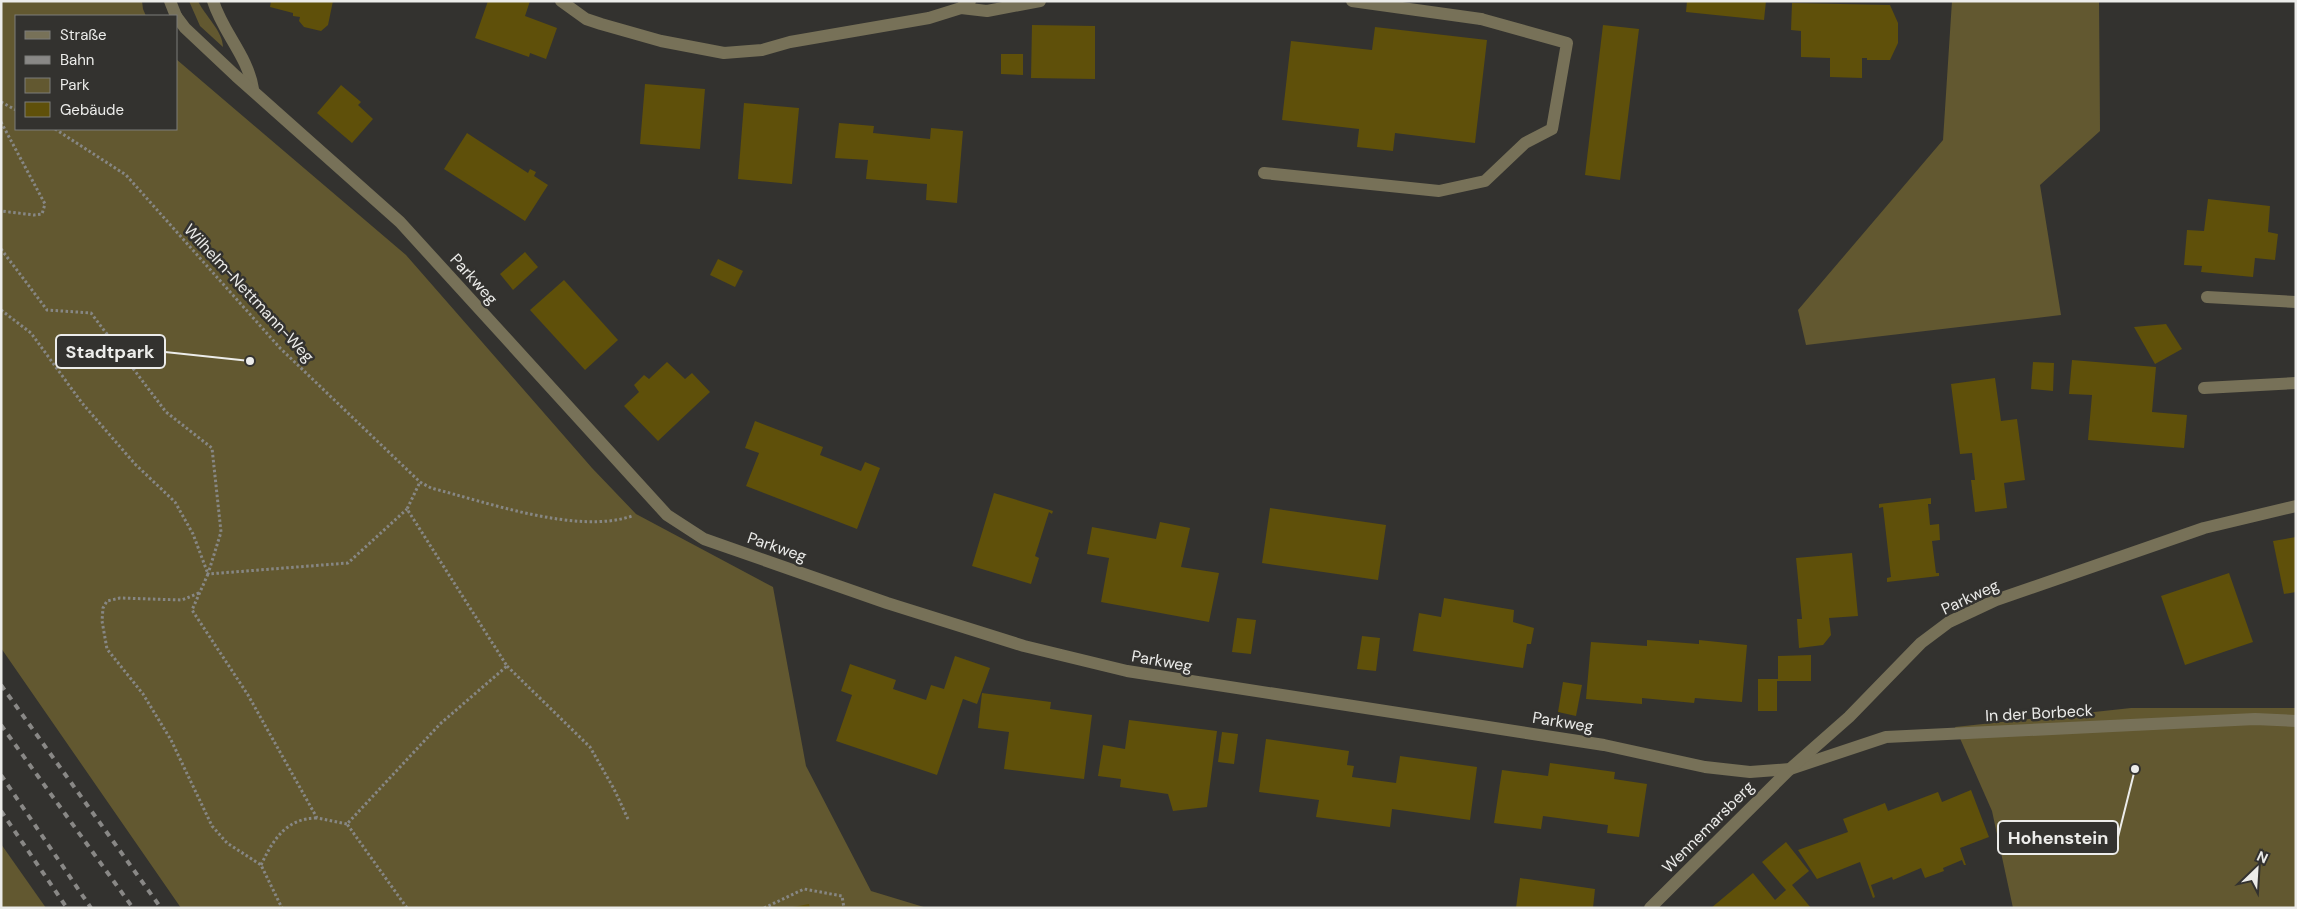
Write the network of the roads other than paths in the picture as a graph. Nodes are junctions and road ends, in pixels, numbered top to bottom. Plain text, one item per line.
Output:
1 (170, 1) edge
2 (213, 1) edge
3 (561, 1) edge
4 (1040, 1) edge
5 (1352, 1) edge
6 (965, 5) edge
7 (176, 15) edge
8 (178, 19) edge
9 (253, 89) junction
10 (1264, 173) dead end
11 (2207, 297) dead end
12 (2296, 302) edge
13 (2296, 383) edge
14 (2204, 388) dead end
15 (2296, 506) edge
16 (2296, 721) edge
17 (1790, 769) junction
18 (1650, 908) edge

1 - 7 street, Parkweg
2 - 9 street
3 - 6 street
4 - 6 street
5 - 10 street
8 - 9 street, Parkweg
9 - 17 street, Parkweg
11 - 12 street
13 - 14 street
15 - 17 street, Parkweg
16 - 17 street, In der Borbeck
17 - 18 street, Wennemarsberg

